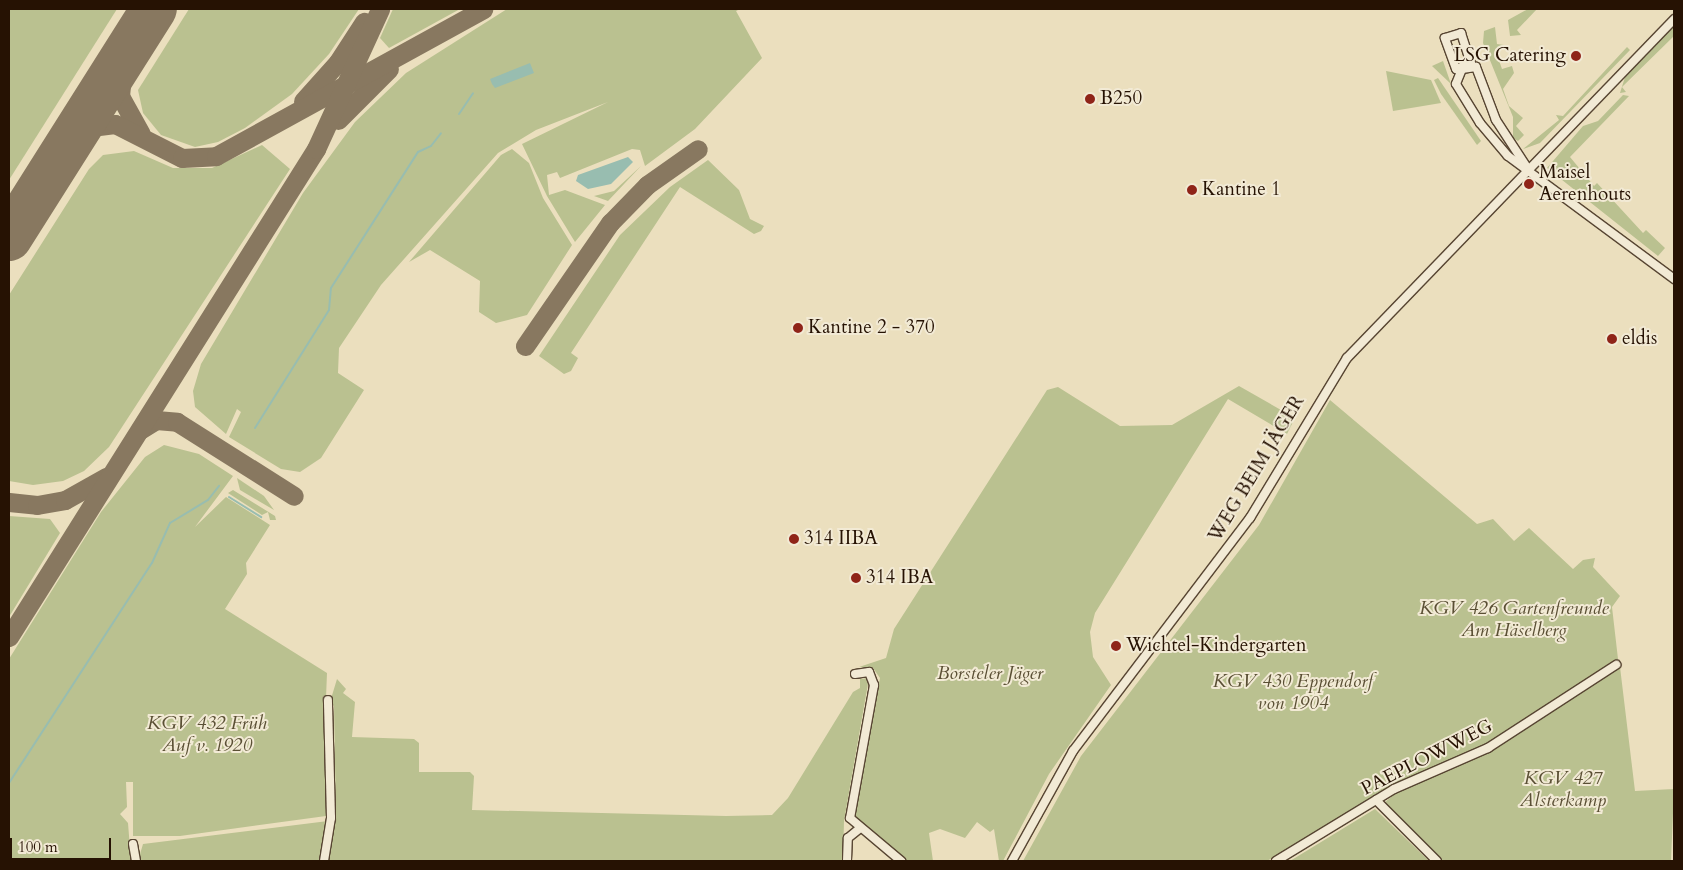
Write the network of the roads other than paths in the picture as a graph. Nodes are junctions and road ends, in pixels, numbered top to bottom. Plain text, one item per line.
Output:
1 (1674, 19) edge
2 (1446, 36) joint
3 (1528, 169) junction
4 (1674, 279) edge
5 (1616, 665) dead end
6 (855, 674) dead end
7 (328, 700) dead end
8 (1376, 800) junction
9 (858, 829) junction
10 (133, 844) dead end
11 (136, 861) edge
12 (324, 861) edge
13 (847, 861) edge
14 (901, 861) edge
15 (1012, 861) edge
16 (1276, 861) edge
17 (1437, 861) edge

1 - 3 street, WEG BEIM JÄGER
2 - 2 street
3 - 3 street
3 - 4 street
3 - 15 street, WEG BEIM JÄGER
5 - 8 street, PAEPLOWWEG
6 - 9 street
7 - 12 street
8 - 16 street, PAEPLOWWEG
8 - 17 street
9 - 13 street
9 - 14 street
10 - 11 street

